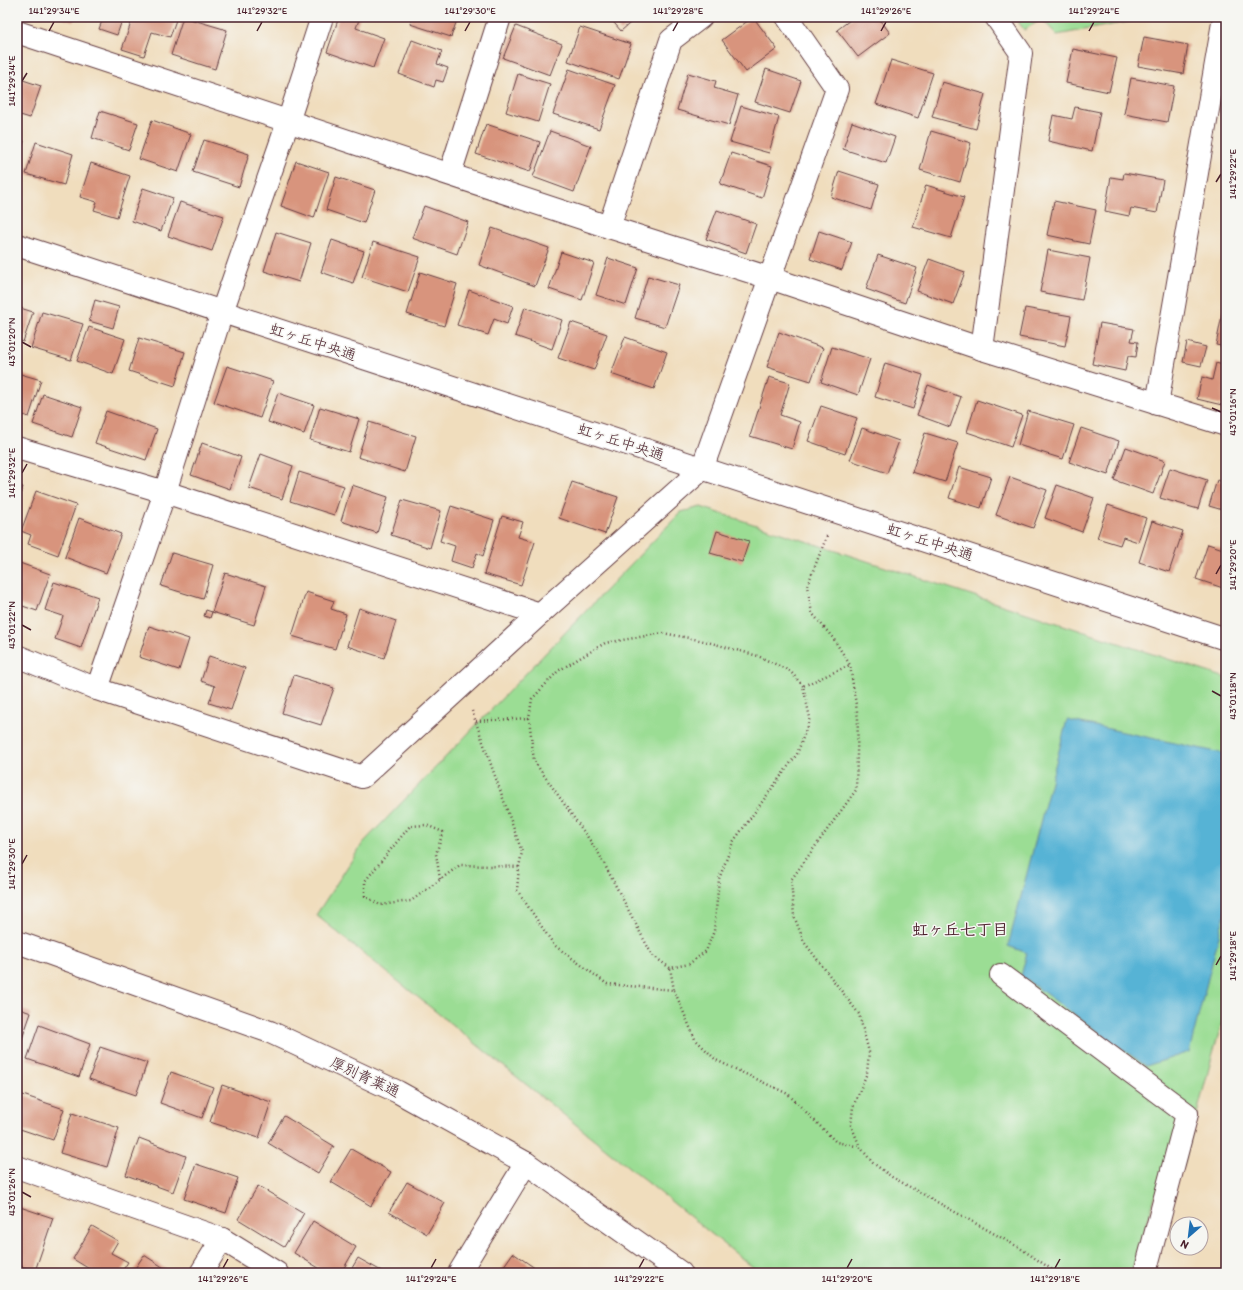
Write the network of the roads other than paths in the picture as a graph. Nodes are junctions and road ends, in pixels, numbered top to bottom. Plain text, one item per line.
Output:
1 (322, 17) edge
2 (500, 17) edge
3 (701, 17) edge
4 (786, 17) edge
5 (996, 17) edge
6 (1224, 17) edge
7 (17, 32) edge
8 (288, 122) junction
9 (450, 174) junction
10 (609, 227) junction
11 (17, 245) edge
12 (770, 278) junction
13 (222, 312) junction
14 (982, 349) junction
15 (1157, 404) junction
16 (1226, 425) edge
17 (17, 448) edge
18 (702, 469) junction
19 (165, 492) junction
20 (540, 614) junction
21 (1226, 639) edge
22 (17, 656) edge
23 (97, 689) junction
24 (17, 942) edge
25 (1001, 975) dead end
26 (526, 1163) junction
27 (17, 1167) edge
28 (222, 1239) junction
29 (201, 1273) edge
30 (277, 1273) edge
31 (459, 1273) edge
32 (681, 1273) edge
33 (1145, 1273) edge

1 - 8 street
2 - 9 street
3 - 10 street
4 - 12 street
5 - 14 street
6 - 15 street
7 - 8 street
8 - 9 street
8 - 13 street
9 - 10 street
10 - 12 street
11 - 13 street, 虹ヶ丘中央通
12 - 14 street
12 - 18 street
13 - 18 street, 虹ヶ丘中央通
13 - 19 street
14 - 15 street
15 - 16 street
17 - 19 street
18 - 20 street
18 - 21 street, 虹ヶ丘中央通
19 - 20 street
19 - 23 street
20 - 23 street
22 - 23 street
24 - 26 street, 厚別青葉通
25 - 33 street
26 - 31 street
26 - 32 street, 厚別青葉通
27 - 28 street
28 - 29 street
28 - 30 street

